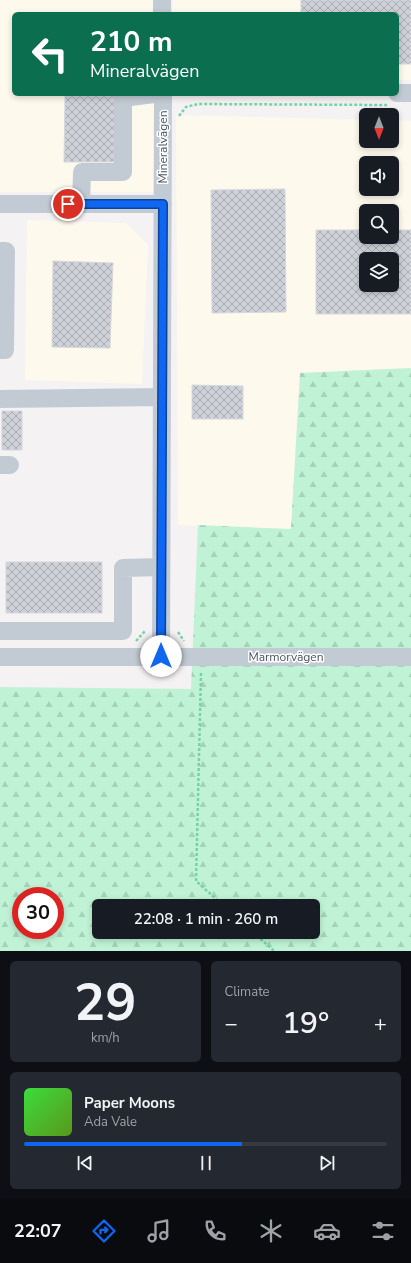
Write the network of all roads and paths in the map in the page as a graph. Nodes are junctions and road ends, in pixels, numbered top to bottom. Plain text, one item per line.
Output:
1 (162, 0) edge
2 (162, 12) edge
3 (411, 93) edge
4 (123, 96) edge
5 (163, 96) edge
6 (396, 99) edge
7 (163, 129) junction
8 (0, 204) edge
9 (81, 204) junction
10 (163, 204) junction
11 (0, 251) edge
12 (0, 350) edge
13 (162, 397) junction
14 (0, 399) edge
15 (162, 567) junction
16 (0, 632) edge
17 (161, 656) junction
18 (201, 656) junction
19 (0, 657) edge
20 (411, 657) edge
21 (216, 899) edge
22 (261, 939) edge
23 (274, 951) edge

1 - 2 street
3 - 6 street
4 - 9 street
5 - 7 street, Mineralvägen
6 - 7 path
7 - 10 street, Mineralvägen
8 - 9 street
9 - 10 street
10 - 13 street
11 - 12 street
13 - 14 street
13 - 15 street
15 - 16 street
15 - 17 street
17 - 18 street, Marmorvägen
17 - 19 street, Marmorvägen
18 - 20 street, Marmorvägen
18 - 21 path
22 - 23 path

